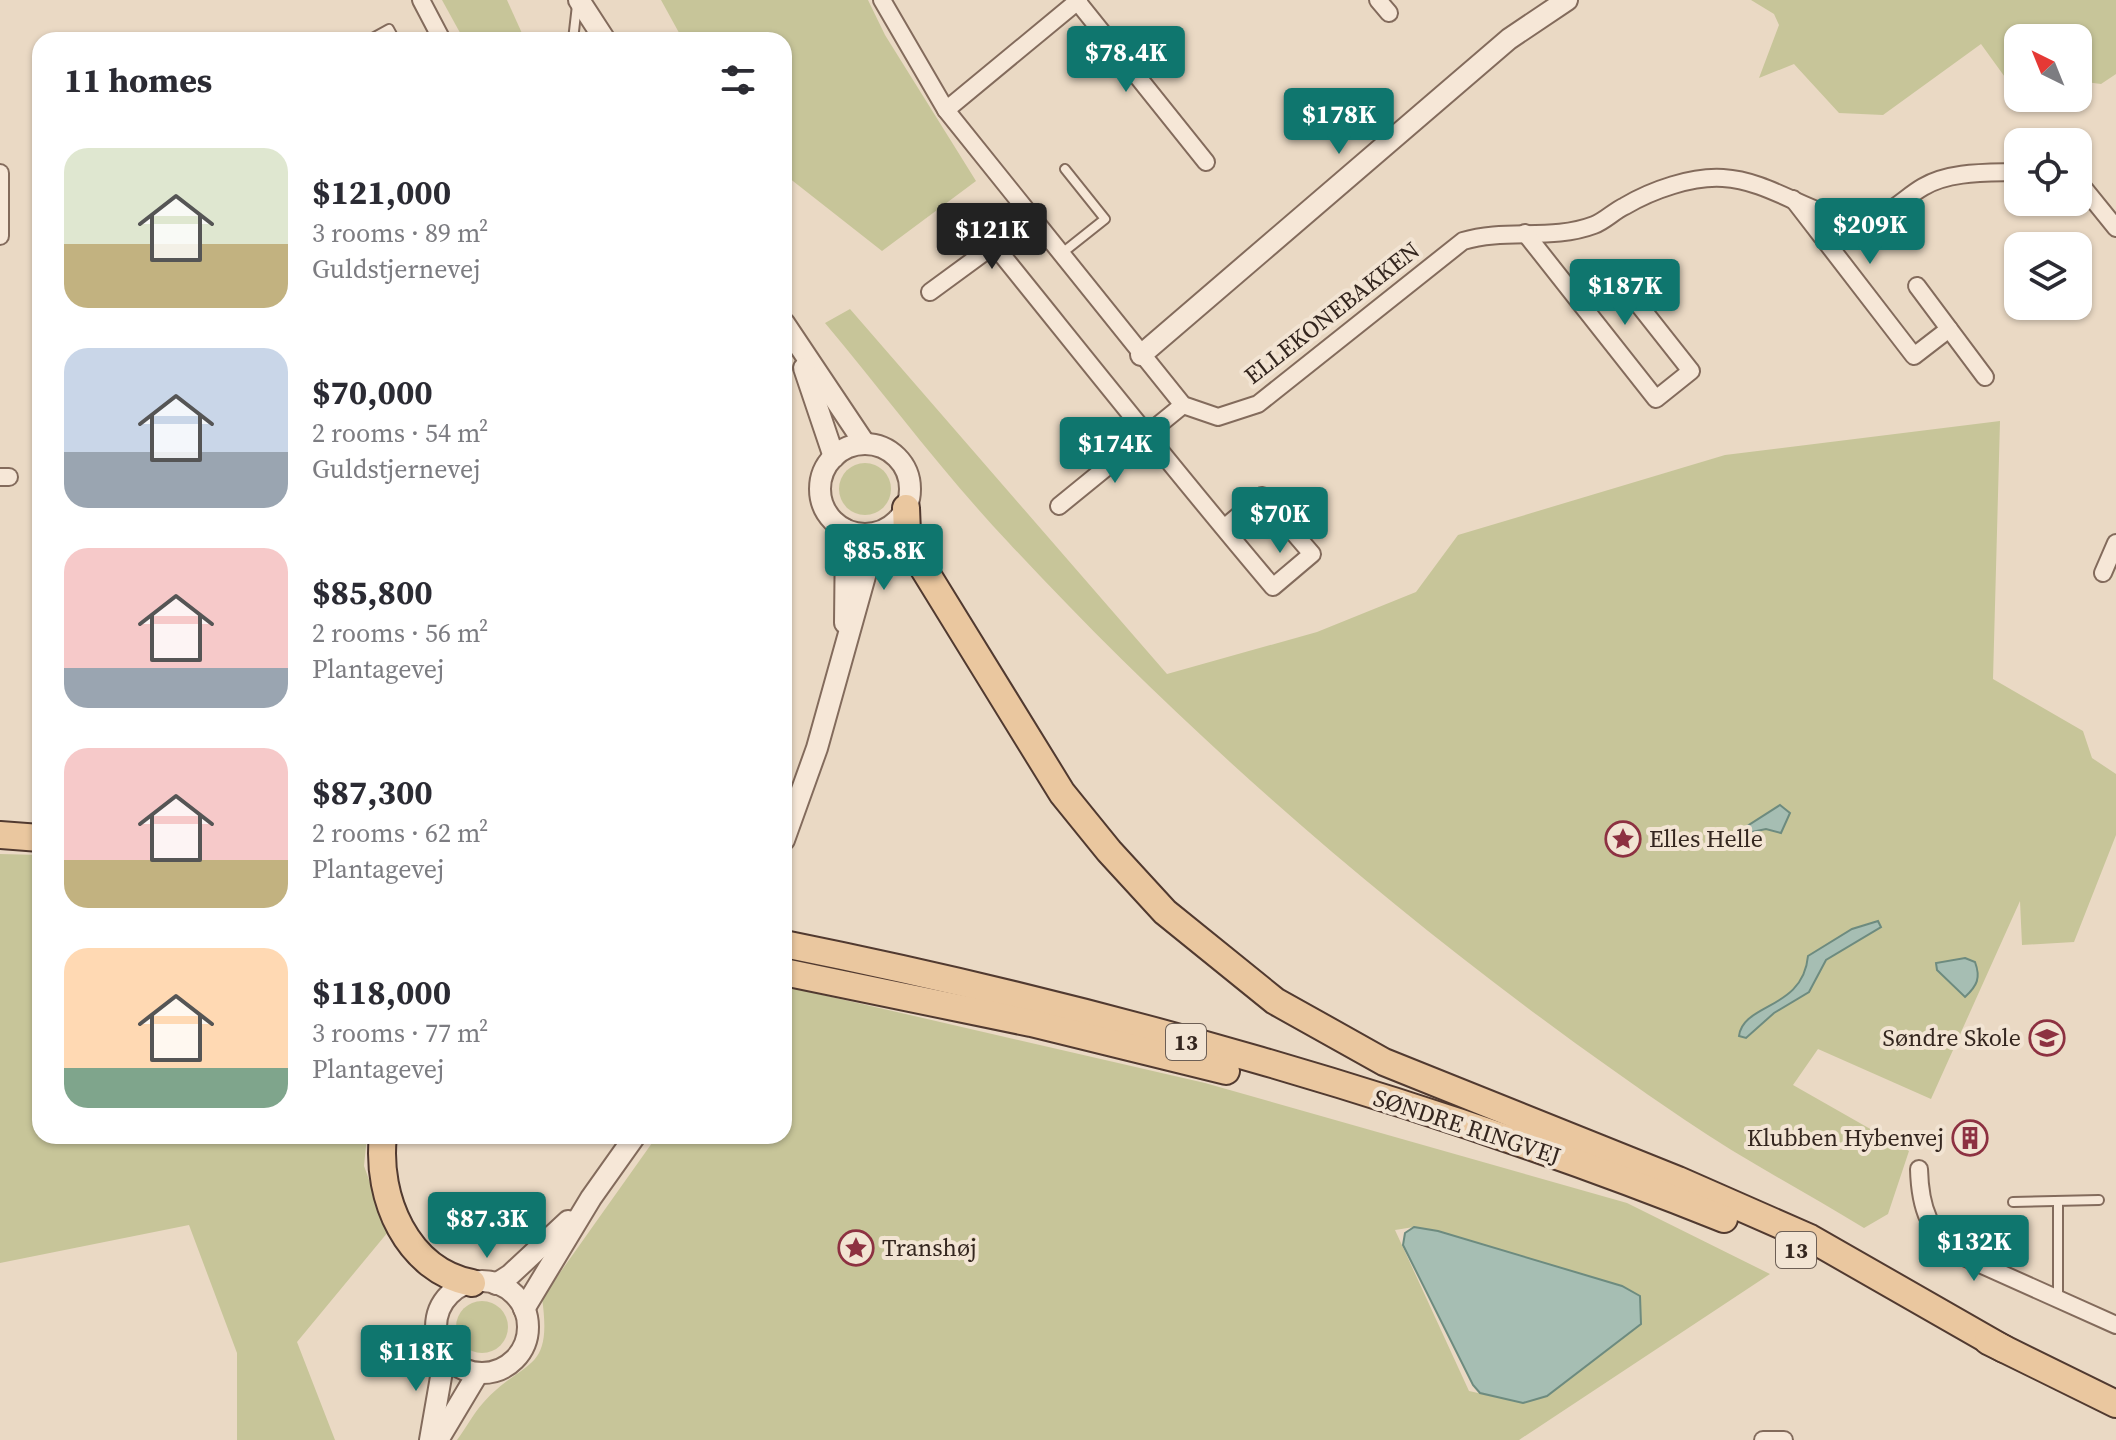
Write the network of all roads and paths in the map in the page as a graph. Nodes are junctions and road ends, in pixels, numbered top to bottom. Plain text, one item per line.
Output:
1 (421, 0) edge
2 (578, 0) edge
3 (882, 0) edge
4 (1567, 0) edge
5 (1070, 3) edge
6 (438, 32) edge
7 (574, 32) edge
8 (600, 32) edge
9 (946, 110) junction
10 (1206, 162) dead end
11 (1065, 169) dead end
12 (2004, 172) edge
13 (0, 173) edge
14 (1792, 198) junction
15 (2092, 198) edge
16 (1031, 218) junction
17 (2116, 228) edge
18 (1525, 233) junction
19 (0, 236) edge
20 (994, 245) junction
21 (1060, 254) junction
22 (1917, 286) dead end
23 (930, 292) dead end
24 (1631, 295) dead end
25 (1949, 329) junction
26 (792, 334) edge
27 (792, 338) edge
28 (1141, 355) junction
29 (1985, 377) dead end
30 (1183, 405) junction
31 (1146, 434) junction
32 (865, 444) junction
33 (834, 457) junction
34 (1059, 506) dead end
35 (906, 508) junction
36 (1224, 528) junction
37 (846, 530) junction
38 (877, 533) junction
39 (2116, 543) edge
40 (2103, 573) dead end
41 (845, 639) junction
42 (792, 818) edge
43 (0, 835) edge
44 (32, 837) edge
45 (792, 946) edge
46 (792, 973) edge
47 (384, 1144) edge
48 (629, 1144) edge
49 (1581, 1165) junction
50 (1919, 1169) dead end
51 (591, 1198) junction
52 (2099, 1200) dead end
53 (2058, 1201) junction
54 (2013, 1202) dead end
55 (484, 1283) junction
56 (2058, 1299) junction
57 (524, 1309) junction
58 (2116, 1325) edge
59 (2004, 1349) junction
60 (445, 1354) junction
61 (478, 1373) junction
62 (2116, 1404) edge
63 (430, 1440) edge
64 (438, 1440) edge
65 (1763, 1440) edge
66 (1784, 1440) edge

1 - 6 street
2 - 7 lane
2 - 8 street
3 - 9 street
4 - 28 street
5 - 9 street
5 - 10 street
9 - 16 street
11 - 21 lane
12 - 14 street, ELLEKONEBAKKEN
13 - 19 street
14 - 18 street, ELLEKONEBAKKEN
14 - 25 street, ELLEKONEBAKKEN
15 - 17 street
16 - 20 street
16 - 21 street
18 - 24 street
18 - 30 street, ELLEKONEBAKKEN
20 - 23 street
20 - 31 street
21 - 28 street
22 - 25 street
25 - 29 street
26 - 32 street
27 - 33 street
28 - 30 street
30 - 31 street
31 - 34 street
31 - 36 street
32 - 33 street
32 - 35 street
33 - 37 street
35 - 38 street
35 - 59 main road
36 - 36 street
37 - 38 street
37 - 41 street
38 - 41 street
39 - 40 street
41 - 42 street
43 - 44 main road
45 - 49 main road, SØNDRE RINGVEJ / 13
46 - 49 main road
47 - 55 main road
48 - 51 street
49 - 59 main road, SØNDRE RINGVEJ / 13
50 - 56 street
51 - 55 street
51 - 57 street
52 - 53 lane
53 - 54 lane
53 - 56 lane
55 - 57 street
55 - 60 street
56 - 58 street
57 - 61 street
59 - 62 main road, SØNDRE RINGVEJ / 13
60 - 61 street
60 - 63 street
61 - 64 street
65 - 66 street

